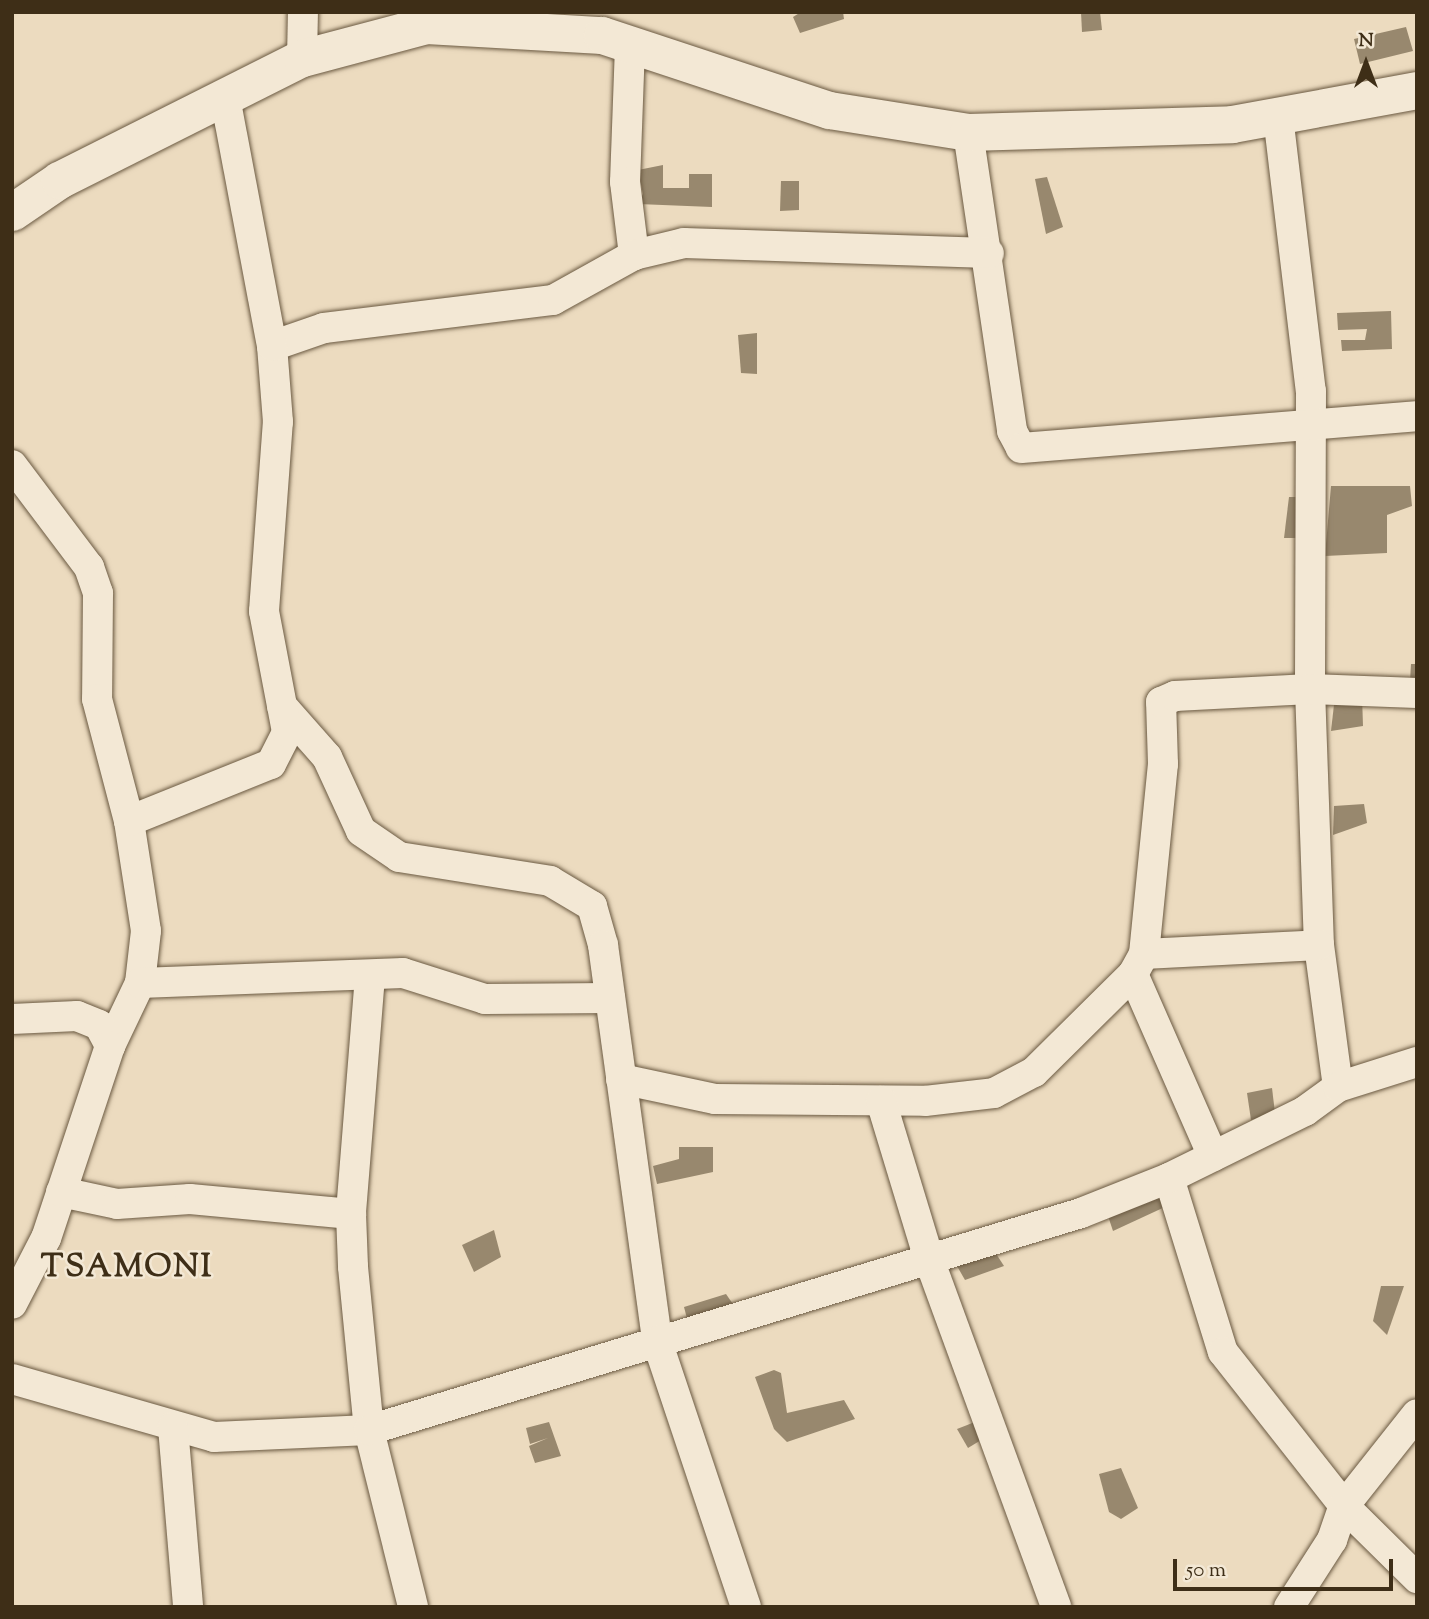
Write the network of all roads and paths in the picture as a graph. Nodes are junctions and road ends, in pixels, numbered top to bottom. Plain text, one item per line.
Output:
1 (303, 12) edge
2 (611, 31) edge
3 (302, 58) junction
4 (1417, 90) edge
5 (225, 97) junction
6 (1278, 116) junction
7 (968, 132) junction
8 (12, 212) edge
9 (989, 253) junction
10 (634, 256) junction
11 (272, 346) junction
12 (1417, 416) edge
13 (1312, 427) junction
14 (12, 464) edge
15 (1310, 689) junction
16 (1417, 693) edge
17 (282, 706) junction
18 (129, 821) junction
19 (1319, 945) junction
20 (1138, 964) junction
21 (370, 975) junction
22 (140, 983) junction
23 (610, 998) junction
24 (12, 1018) edge
25 (110, 1046) junction
26 (1417, 1062) edge
27 (621, 1079) junction
28 (1338, 1087) junction
29 (881, 1101) junction
30 (1213, 1156) junction
31 (1169, 1178) junction
32 (61, 1192) junction
33 (351, 1214) junction
34 (930, 1262) junction
35 (12, 1304) edge
36 (657, 1341) junction
37 (12, 1379) edge
38 (1417, 1414) edge
39 (173, 1427) junction
40 (369, 1430) junction
41 (1345, 1506) junction
42 (1417, 1578) edge
43 (188, 1607) edge
44 (413, 1607) edge
45 (746, 1607) edge
46 (1056, 1607) edge
47 (1289, 1607) edge

1 - 3 street
2 - 3 street
2 - 7 street
2 - 10 street
3 - 5 street
4 - 6 street
5 - 8 street
5 - 11 street
6 - 7 street
6 - 13 street
7 - 9 street
9 - 10 street
9 - 13 street
10 - 11 street
11 - 17 street
12 - 13 street
13 - 15 street
14 - 18 street
15 - 16 street
15 - 19 street
15 - 20 street
17 - 18 street
17 - 23 street
18 - 22 street
19 - 20 street
19 - 28 street
20 - 29 street
20 - 30 street
21 - 22 street
21 - 23 street
21 - 33 street
22 - 25 street
23 - 27 street
24 - 25 street
25 - 32 street
26 - 28 street
27 - 29 street
27 - 36 street
28 - 30 street
29 - 34 street
30 - 31 street
31 - 34 street
31 - 41 street
32 - 33 street
32 - 35 street
33 - 40 street
34 - 36 street
34 - 46 street
36 - 40 street
36 - 45 street
37 - 39 street
38 - 41 street
39 - 40 street
39 - 43 street
40 - 44 street
41 - 42 street
41 - 47 street

